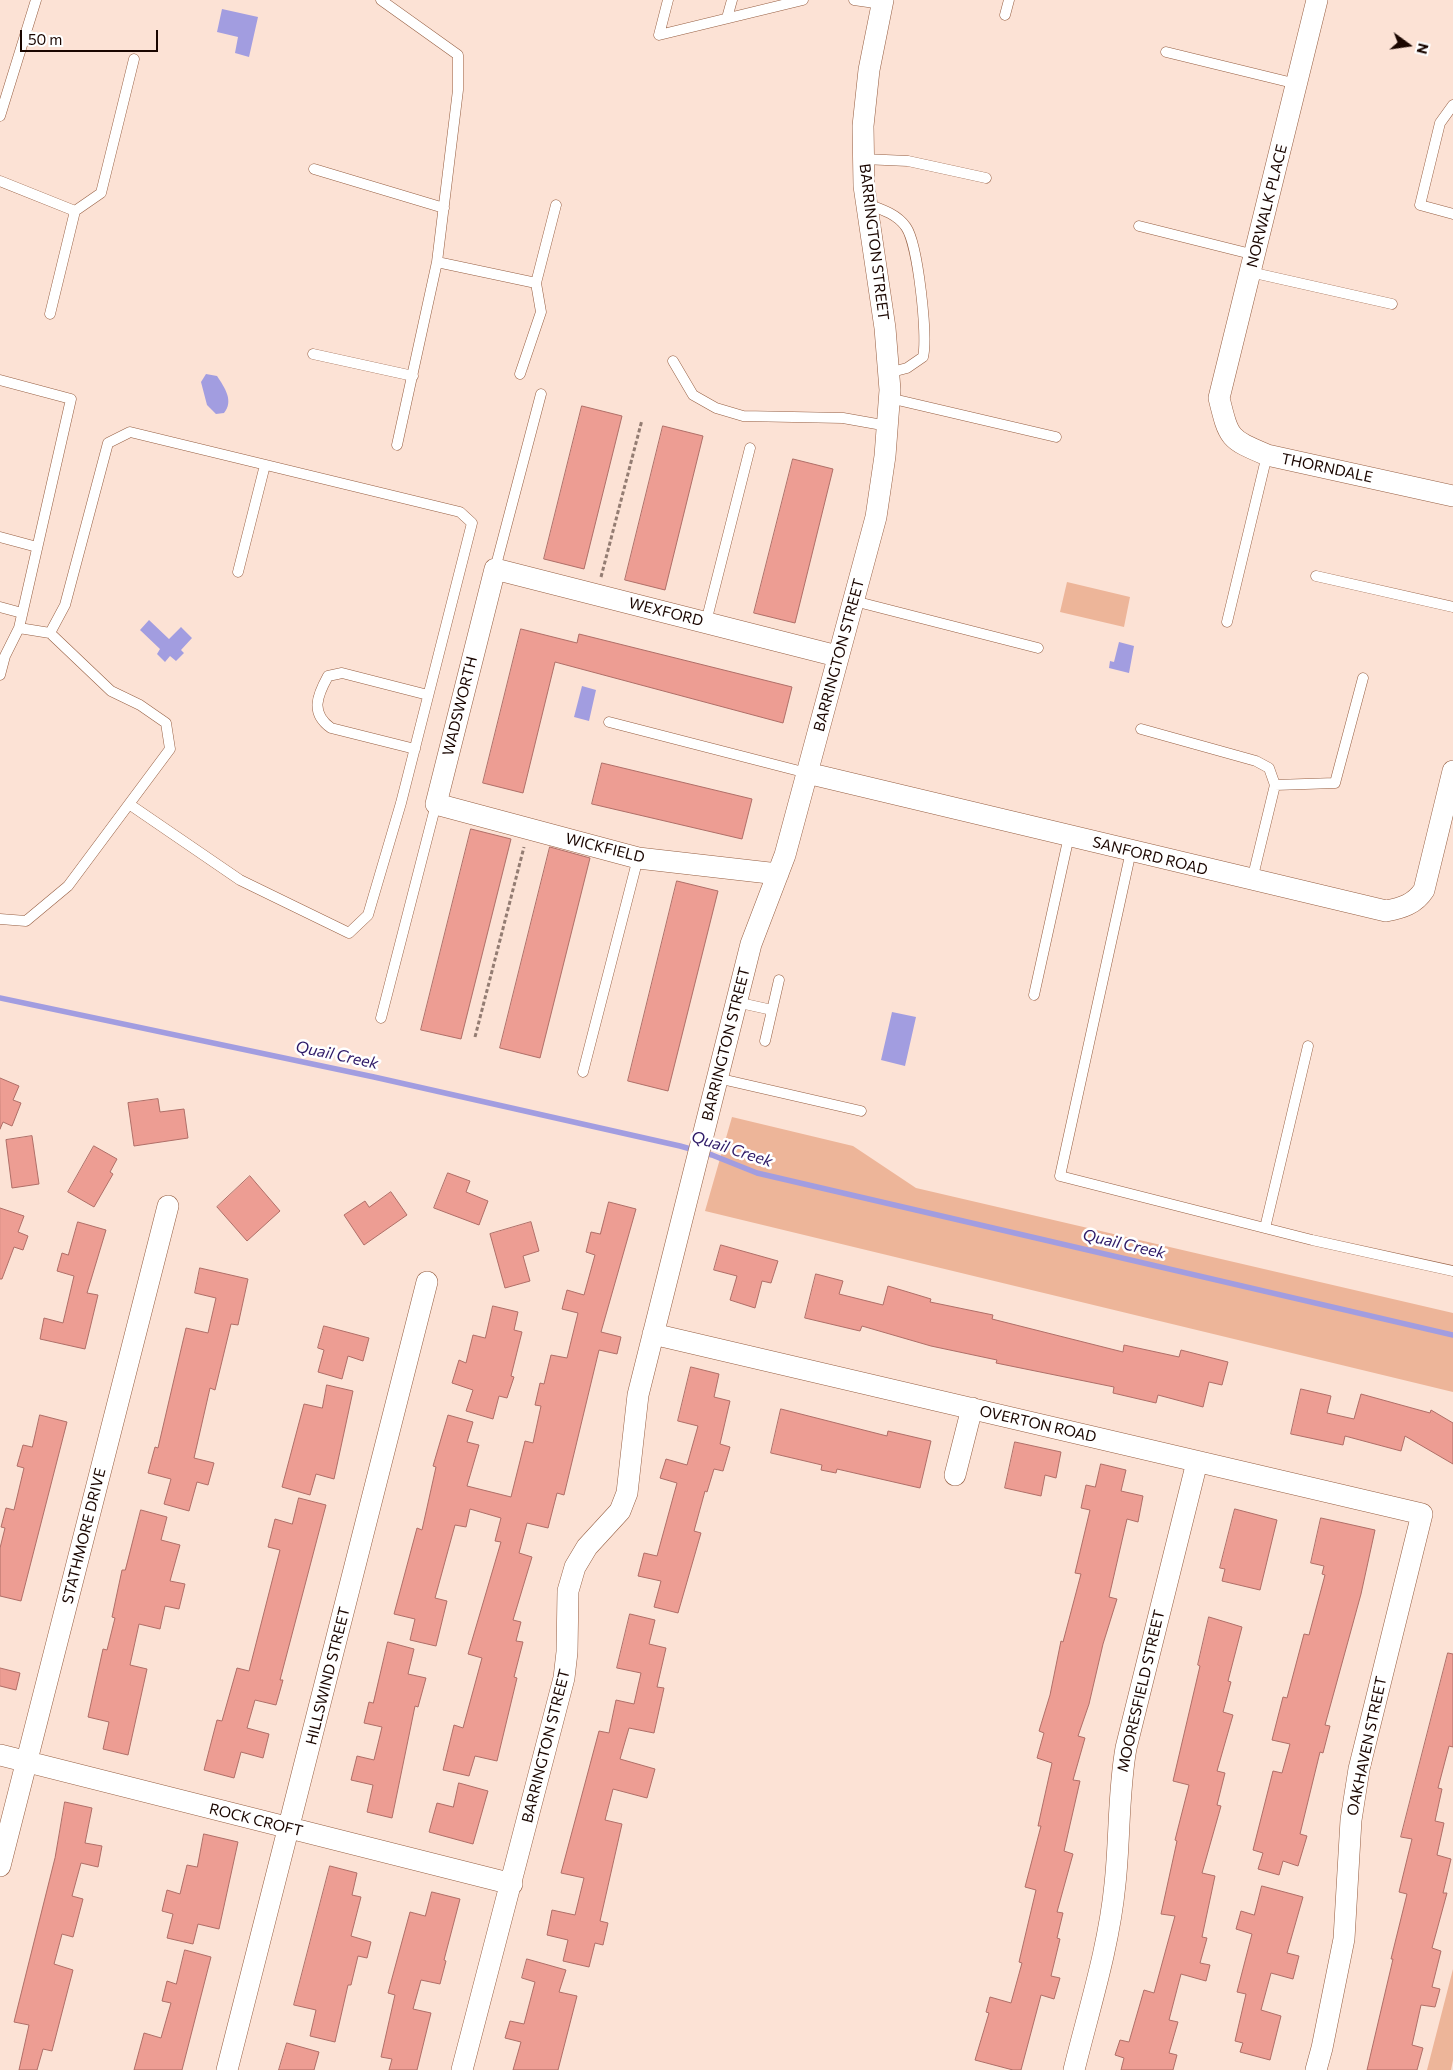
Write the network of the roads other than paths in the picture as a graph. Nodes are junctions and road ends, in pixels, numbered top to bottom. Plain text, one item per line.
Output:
1 (36, 0) edge
2 (381, 0) edge
3 (668, 0) edge
4 (732, 0) edge
5 (803, 0) edge
6 (854, 0) edge
7 (1008, 0) edge
8 (1317, 0) edge
9 (882, 2) edge
10 (395, 4) edge
11 (1005, 15) dead end
12 (727, 18) junction
13 (1166, 52) dead end
14 (134, 59) dead end
15 (1297, 84) junction
16 (1453, 105) edge
17 (0, 116) edge
18 (863, 159) junction
19 (314, 170) dead end
20 (986, 178) dead end
21 (0, 181) edge
22 (867, 204) junction
23 (556, 205) dead end
24 (444, 208) junction
25 (75, 211) junction
26 (1453, 214) edge
27 (1140, 226) dead end
28 (437, 262) junction
29 (1252, 263) junction
30 (536, 283) junction
31 (1392, 304) dead end
32 (50, 314) dead end
33 (313, 354) dead end
34 (673, 360) dead end
35 (888, 373) junction
36 (520, 374) dead end
37 (412, 376) junction
38 (0, 380) edge
39 (541, 394) dead end
40 (889, 398) junction
41 (1222, 412) joint
42 (888, 426) junction
43 (1056, 436) dead end
44 (397, 445) dead end
45 (750, 448) dead end
46 (1267, 456) junction
47 (265, 465) junction
48 (1453, 496) edge
49 (0, 537) edge
50 (37, 547) junction
51 (495, 569) junction
52 (238, 572) dead end
53 (1316, 576) dead end
54 (854, 601) junction
55 (0, 607) edge
56 (1453, 607) edge
57 (22, 613) junction
58 (706, 622) junction
59 (1227, 622) dead end
60 (19, 628) junction
61 (50, 633) junction
62 (1038, 648) dead end
63 (837, 656) junction
64 (0, 675) edge
65 (1363, 678) dead end
66 (428, 695) junction
67 (609, 722) dead end
68 (1141, 729) dead end
69 (415, 749) junction
70 (1453, 771) edge
71 (807, 772) junction
72 (1275, 785) junction
73 (129, 804) junction
74 (436, 804) junction
75 (1069, 836) junction
76 (1131, 851) junction
77 (638, 858) junction
78 (778, 874) junction
79 (1252, 880) junction
80 (0, 918) edge
81 (779, 980) dead end
82 (1034, 995) dead end
83 (736, 1002) junction
84 (772, 1010) junction
85 (381, 1018) dead end
86 (764, 1041) dead end
87 (1308, 1046) dead end
88 (583, 1072) dead end
89 (717, 1078) junction
90 (862, 1111) dead end
91 (168, 1206) dead end
92 (1265, 1228) junction
93 (1453, 1271) edge
94 (427, 1282) dead end
95 (653, 1334) junction
96 (972, 1408) junction
97 (1197, 1462) junction
98 (955, 1475) dead end
99 (1422, 1514) joint
100 (0, 1755) edge
101 (27, 1762) junction
102 (289, 1828) junction
103 (0, 1866) edge
104 (512, 1884) junction
105 (227, 2070) edge
106 (462, 2070) edge
107 (1074, 2070) edge
108 (1316, 2070) edge

1 - 17 lane
2 - 10 lane
3 - 12 lane
4 - 12 lane
5 - 12 lane
6 - 9 lane
7 - 11 lane
8 - 15 street, NORWALK PLACE
9 - 18 street, BARRINGTON STREET
10 - 24 lane
13 - 15 lane
14 - 25 lane
15 - 29 street, NORWALK PLACE
16 - 26 lane
18 - 20 lane
18 - 22 street, BARRINGTON STREET
19 - 24 lane
21 - 25 lane
22 - 35 street, BARRINGTON STREET
22 - 35 lane
23 - 30 lane
24 - 28 lane
25 - 32 lane
27 - 29 lane
28 - 30 lane
28 - 37 lane
29 - 31 lane
29 - 41 street, NORWALK PLACE
30 - 36 lane
33 - 37 lane
34 - 42 lane
35 - 40 street, BARRINGTON STREET
37 - 44 lane
38 - 50 lane
39 - 51 lane, WADSWORTH
40 - 42 street, BARRINGTON STREET
40 - 43 lane
41 - 46 street, THORNDALE
42 - 54 street, BARRINGTON STREET
45 - 58 lane
46 - 48 street, THORNDALE
46 - 59 lane
47 - 52 lane
47 - 61 lane
47 - 66 lane
49 - 50 lane
50 - 57 lane
51 - 58 street, WEXFORD
51 - 74 street, WADSWORTH
53 - 56 lane
54 - 62 lane
54 - 63 street, BARRINGTON STREET
55 - 57 lane
57 - 60 lane
58 - 63 street, WEXFORD
60 - 61 lane
60 - 64 lane
61 - 73 lane
63 - 71 street, BARRINGTON STREET
65 - 72 lane
66 - 69 lane
66 - 69 lane
67 - 71 lane
68 - 72 lane
69 - 73 lane
70 - 79 street, SANFORD ROAD
71 - 75 street, SANFORD ROAD
71 - 78 street, BARRINGTON STREET
72 - 79 lane
73 - 80 lane
74 - 77 street, WICKFIELD
74 - 85 lane, WADSWORTH
75 - 76 street, SANFORD ROAD
75 - 82 lane
76 - 79 street, SANFORD ROAD
76 - 92 lane
77 - 78 street, WICKFIELD
77 - 88 lane
78 - 83 street, BARRINGTON STREET
81 - 84 lane
83 - 84 lane
83 - 89 street, BARRINGTON STREET
84 - 86 lane
87 - 92 lane
89 - 90 lane
89 - 95 street, BARRINGTON STREET
91 - 101 street, STATHMORE DRIVE
92 - 93 lane
94 - 102 street, HILLSWIND STREET
95 - 96 street, OVERTON ROAD
95 - 104 street, BARRINGTON STREET
96 - 97 street, OVERTON ROAD
96 - 98 street
97 - 99 street, OVERTON ROAD
97 - 107 street, MOORESFIELD STREET
99 - 108 street, OAKHAVEN STREET
100 - 101 street, ROCK CROFT
101 - 102 street, ROCK CROFT
101 - 103 street, STATHMORE DRIVE
102 - 104 street, ROCK CROFT
102 - 105 street, HILLSWIND STREET
104 - 106 street, BARRINGTON STREET

